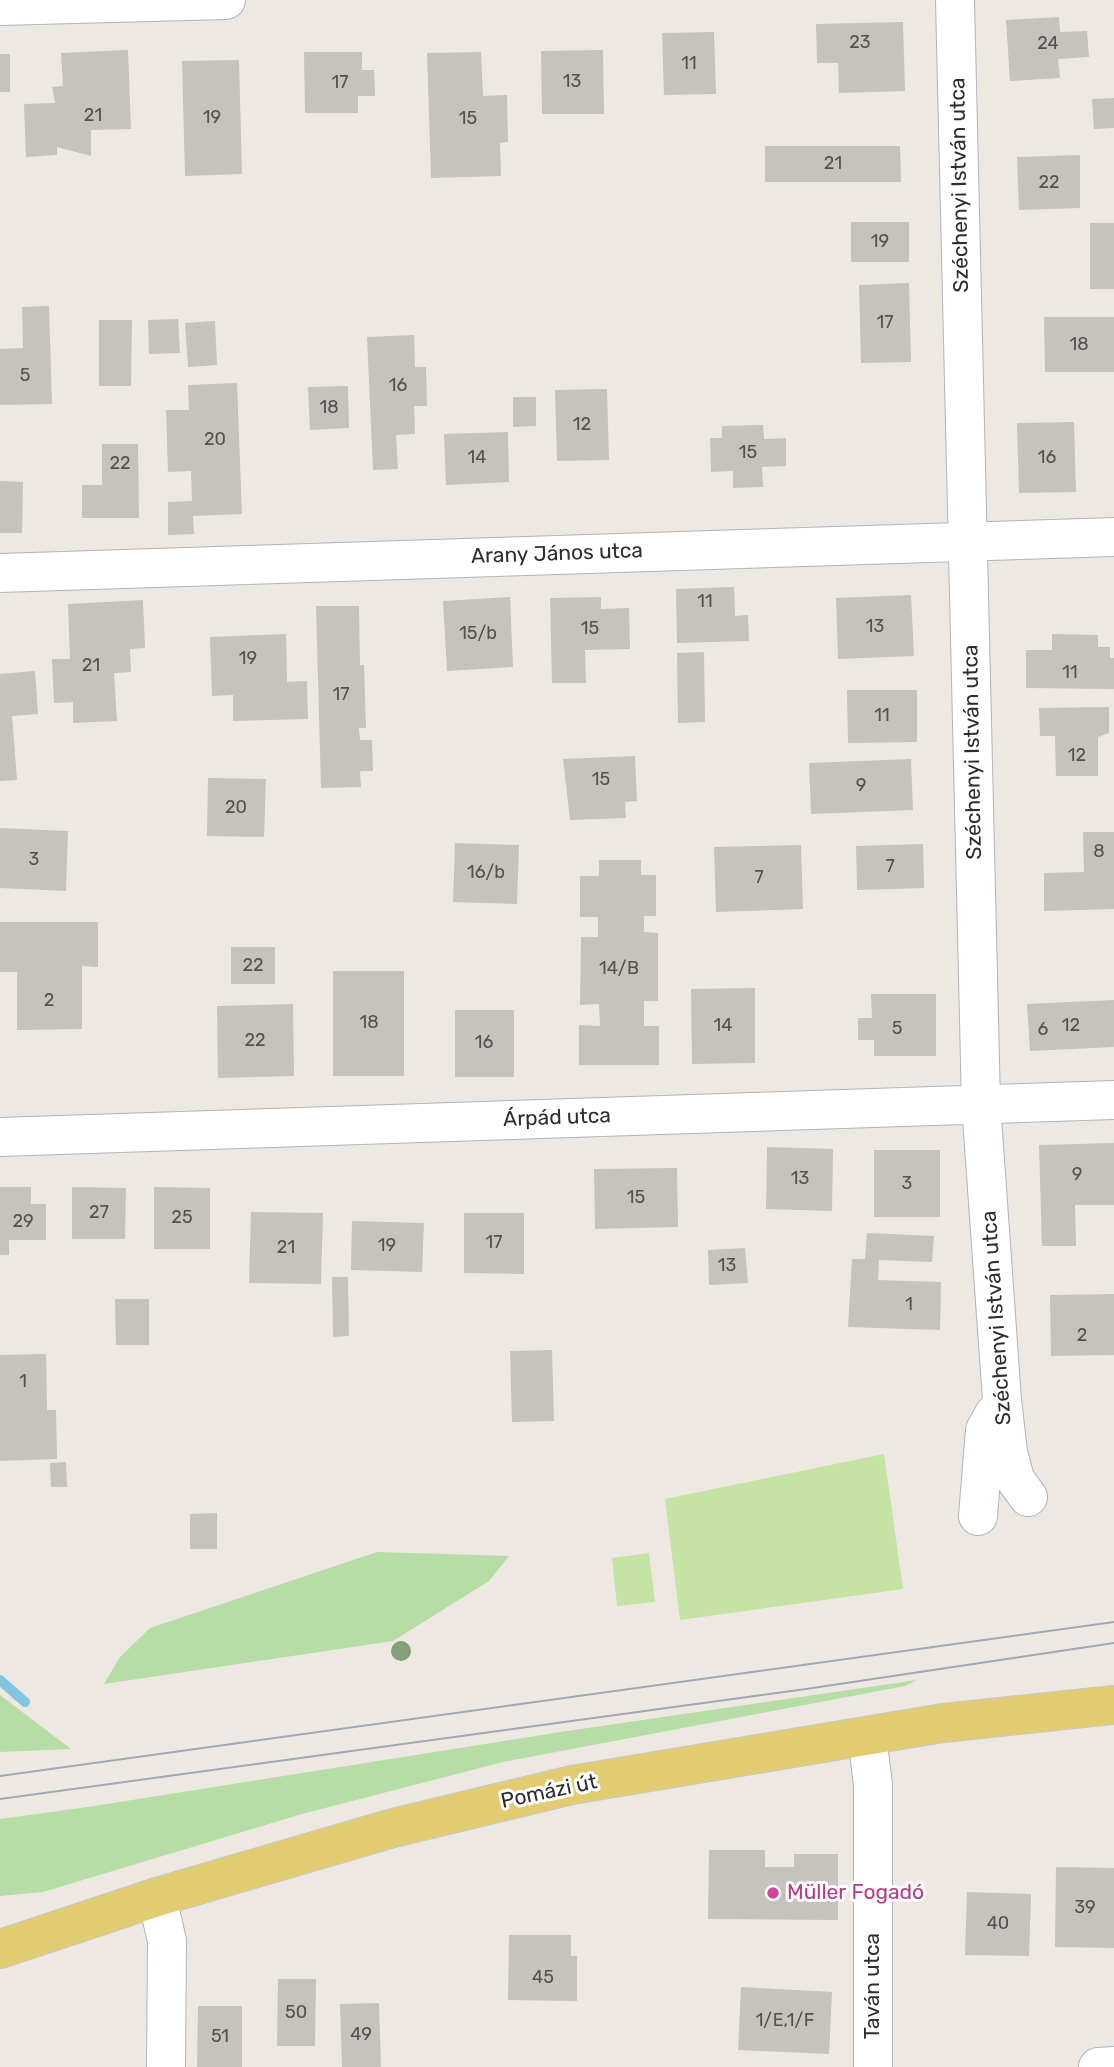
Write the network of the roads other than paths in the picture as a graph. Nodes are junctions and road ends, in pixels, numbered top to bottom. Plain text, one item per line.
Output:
1 (226, 0) edge
2 (955, 0) edge
3 (0, 6) edge
4 (1114, 537) edge
5 (968, 541) junction
6 (0, 573) edge
7 (1114, 1100) edge
8 (981, 1104) junction
9 (0, 1137) edge
10 (1002, 1400) junction
11 (1028, 1497) dead end
12 (978, 1516) dead end
13 (1114, 1704) edge
14 (867, 1737) junction
15 (157, 1897) junction
16 (0, 1949) edge
17 (1114, 2066) edge
18 (166, 2067) edge
19 (873, 2067) edge
20 (1098, 2067) edge

1 - 3 street
2 - 5 street, Széchenyi István utca
4 - 5 street, Arany János utca
5 - 6 street, Arany János utca
5 - 8 street, Széchenyi István utca
7 - 8 street, Árpád utca
8 - 9 street, Árpád utca
8 - 10 street, Széchenyi István utca
10 - 11 street, Széchenyi István utca
10 - 12 street
13 - 14 main road, Pomázi út
14 - 15 main road, Pomázi út
14 - 19 street, Taván utca
15 - 16 main road, Pomázi út
15 - 18 street
17 - 20 street

